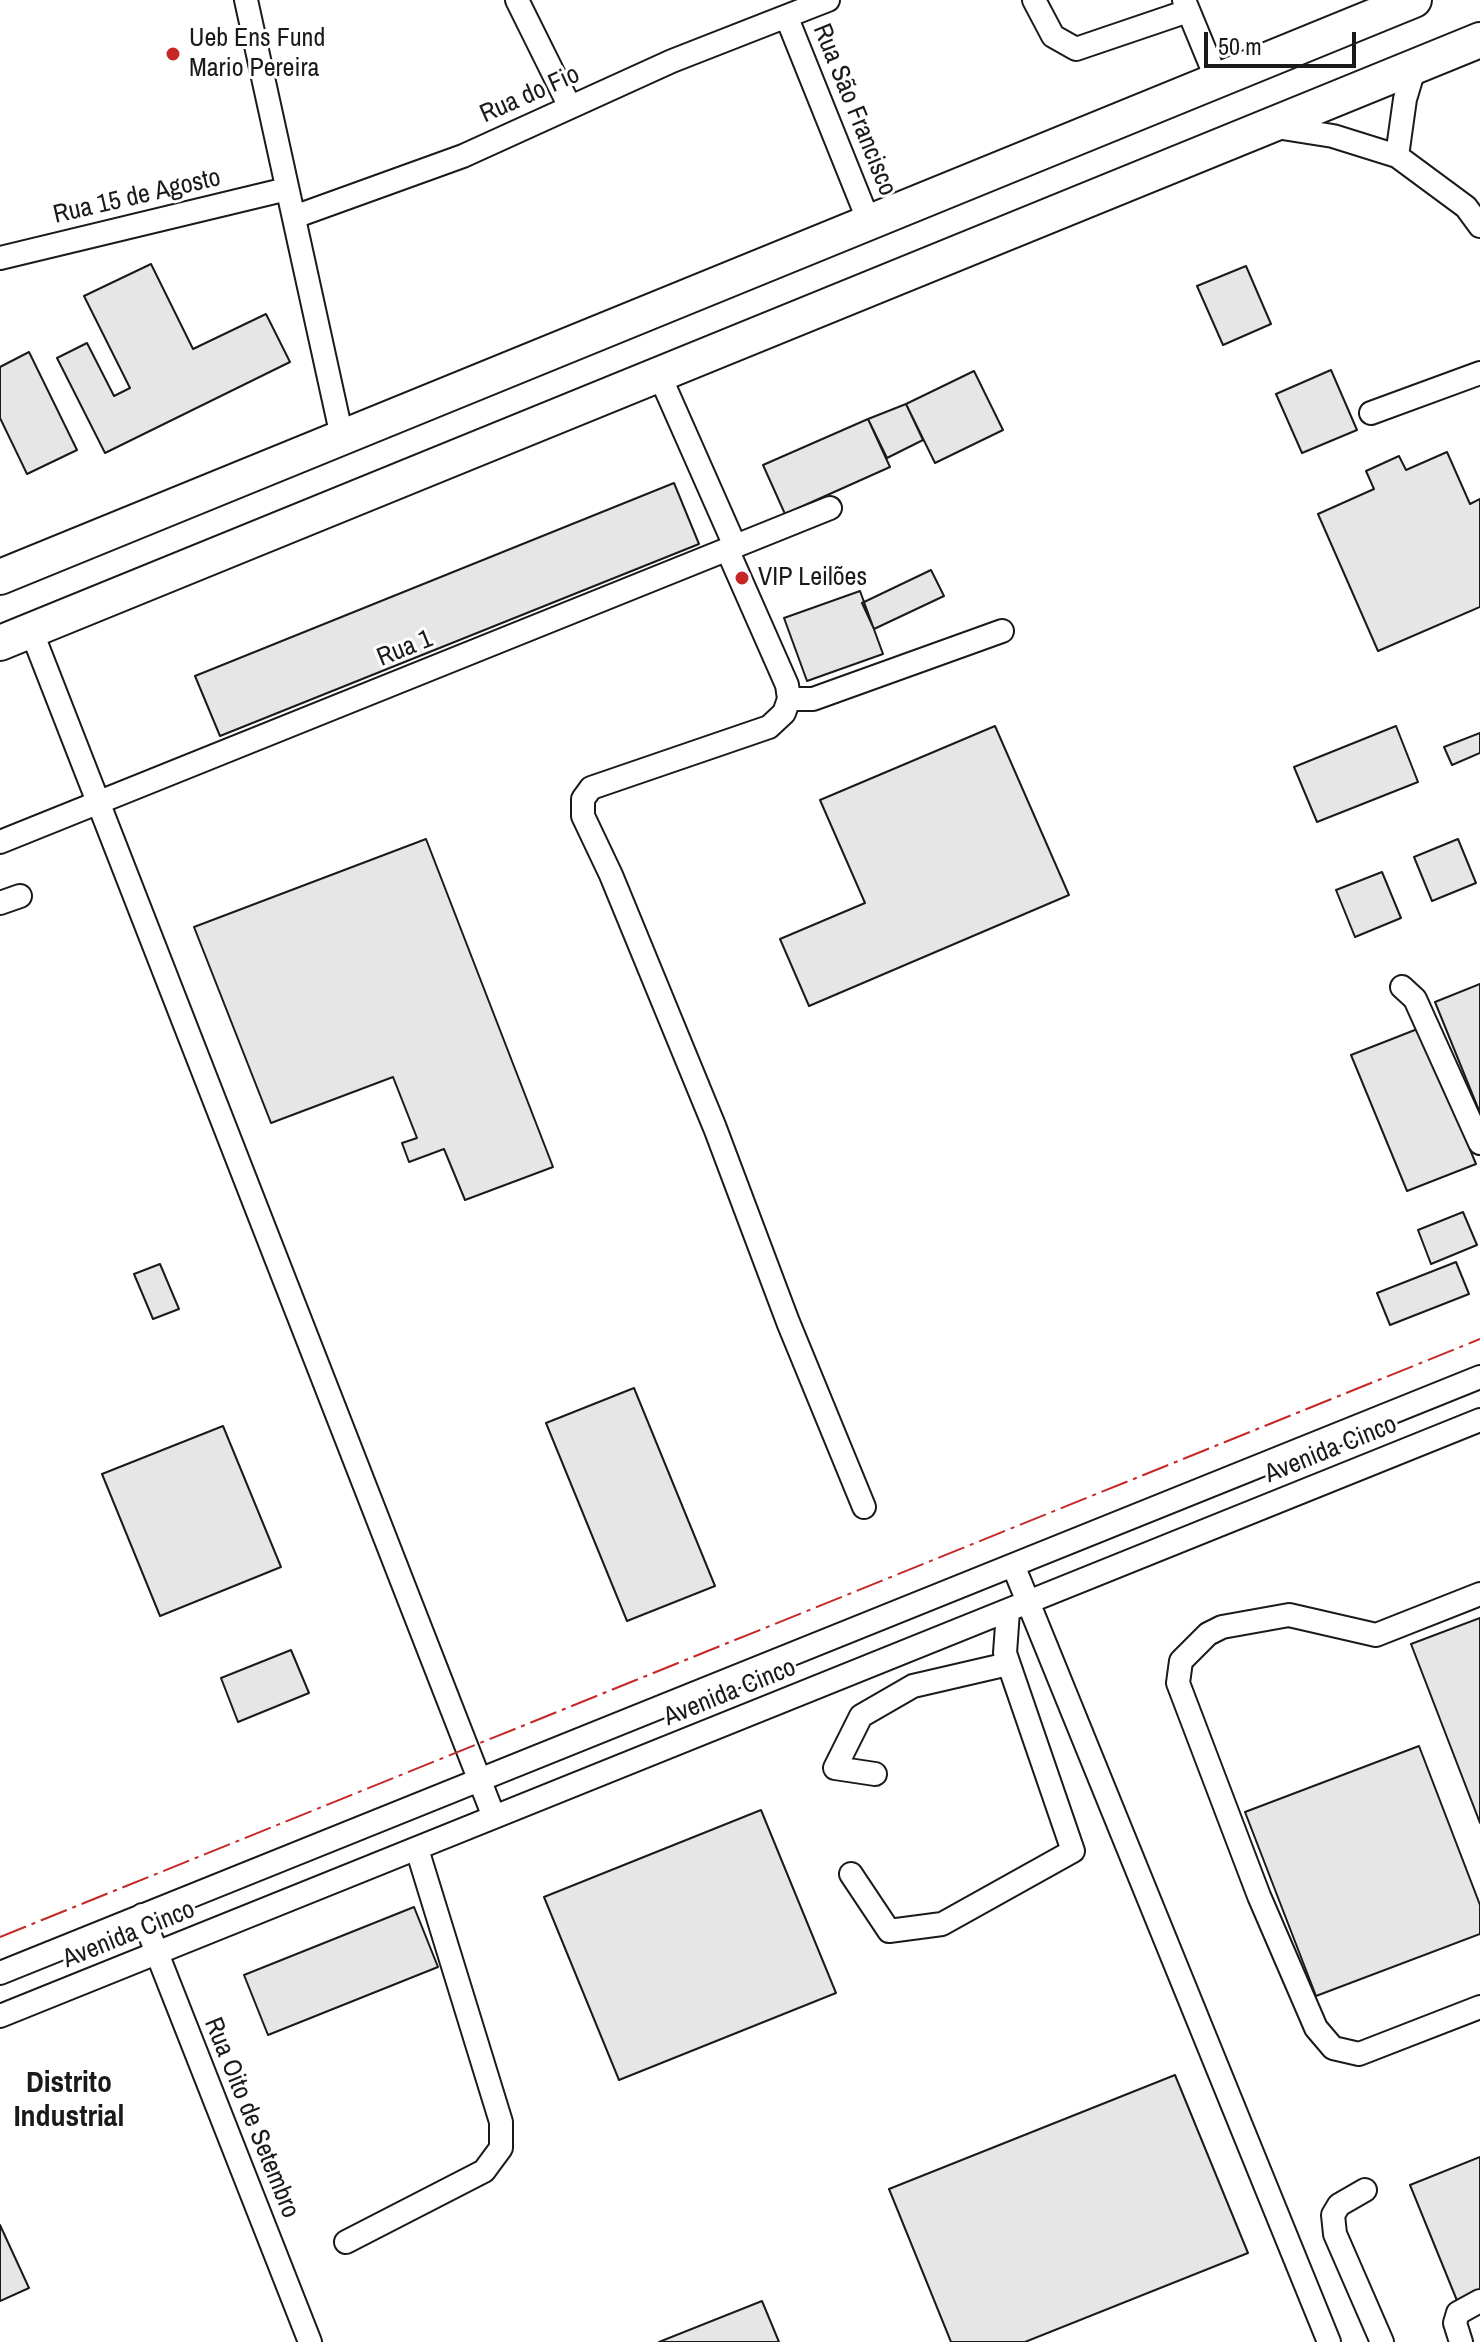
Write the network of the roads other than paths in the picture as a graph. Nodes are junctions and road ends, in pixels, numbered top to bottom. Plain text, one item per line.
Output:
1 (246, 0) edge
2 (517, 0) edge
3 (828, 0) edge
4 (1034, 0) edge
5 (1414, 0) edge
6 (1186, 6) edge
7 (787, 18) junction
8 (1480, 40) edge
9 (1415, 66) junction
10 (1217, 80) junction
11 (570, 107) junction
12 (1267, 126) junction
13 (1397, 156) junction
14 (287, 189) junction
15 (294, 217) junction
16 (869, 222) junction
17 (1480, 226) edge
18 (0, 258) edge
19 (1480, 373) edge
20 (659, 374) junction
21 (1371, 413) dead end
22 (342, 437) junction
23 (830, 508) dead end
24 (731, 548) junction
25 (0, 577) edge
26 (1002, 631) dead end
27 (16, 636) edge
28 (789, 699) junction
29 (98, 803) junction
30 (0, 842) edge
31 (1402, 987) dead end
32 (1480, 1143) edge
33 (1480, 1377) edge
34 (1480, 1420) edge
35 (864, 1507) dead end
36 (1013, 1565) junction
37 (1480, 1594) edge
38 (1018, 1607) junction
39 (1008, 1664) junction
40 (875, 1774) dead end
41 (479, 1778) junction
42 (494, 1817) junction
43 (417, 1849) junction
44 (851, 1874) dead end
45 (142, 1915) junction
46 (156, 1955) junction
47 (0, 1973) edge
48 (1480, 2007) edge
49 (0, 2016) edge
50 (1365, 2190) dead end
51 (346, 2242) dead end
52 (1480, 2301) edge
53 (310, 2342) edge
54 (1329, 2342) edge
55 (1382, 2342) edge
56 (1461, 2342) edge

1 - 14 street
2 - 11 street
3 - 7 street, Rua do Fio
4 - 6 street
5 - 10 highway
6 - 10 street
7 - 11 street, Rua do Fio
7 - 16 street, Rua São Francisco
8 - 9 highway
9 - 12 highway
9 - 13 street
10 - 16 highway
11 - 15 street, Rua do Fio
12 - 13 street
12 - 20 highway
13 - 17 street
14 - 15 street
14 - 18 street, Rua 15 de Agosto
15 - 22 street
16 - 22 highway
19 - 21 street
20 - 24 street
20 - 27 highway
22 - 25 highway
23 - 24 street, Rua 1
24 - 28 street
24 - 29 street, Rua 1
26 - 28 street
27 - 29 street
28 - 35 street
29 - 30 street, Rua 1
29 - 41 street
31 - 32 street
33 - 36 street, Avenida Cinco
34 - 38 street, Avenida Cinco
36 - 38 street
36 - 41 street, Avenida Cinco
37 - 48 street
38 - 39 street
38 - 42 street, Avenida Cinco
38 - 54 street
39 - 40 street
39 - 44 street
41 - 42 street
41 - 45 street, Avenida Cinco
42 - 43 street, Avenida Cinco
43 - 46 street, Avenida Cinco
43 - 51 street
45 - 46 street, Rua Oito de Setembro
45 - 47 street, Avenida Cinco
46 - 49 street, Avenida Cinco
46 - 53 street, Rua Oito de Setembro
50 - 55 street
52 - 56 street

